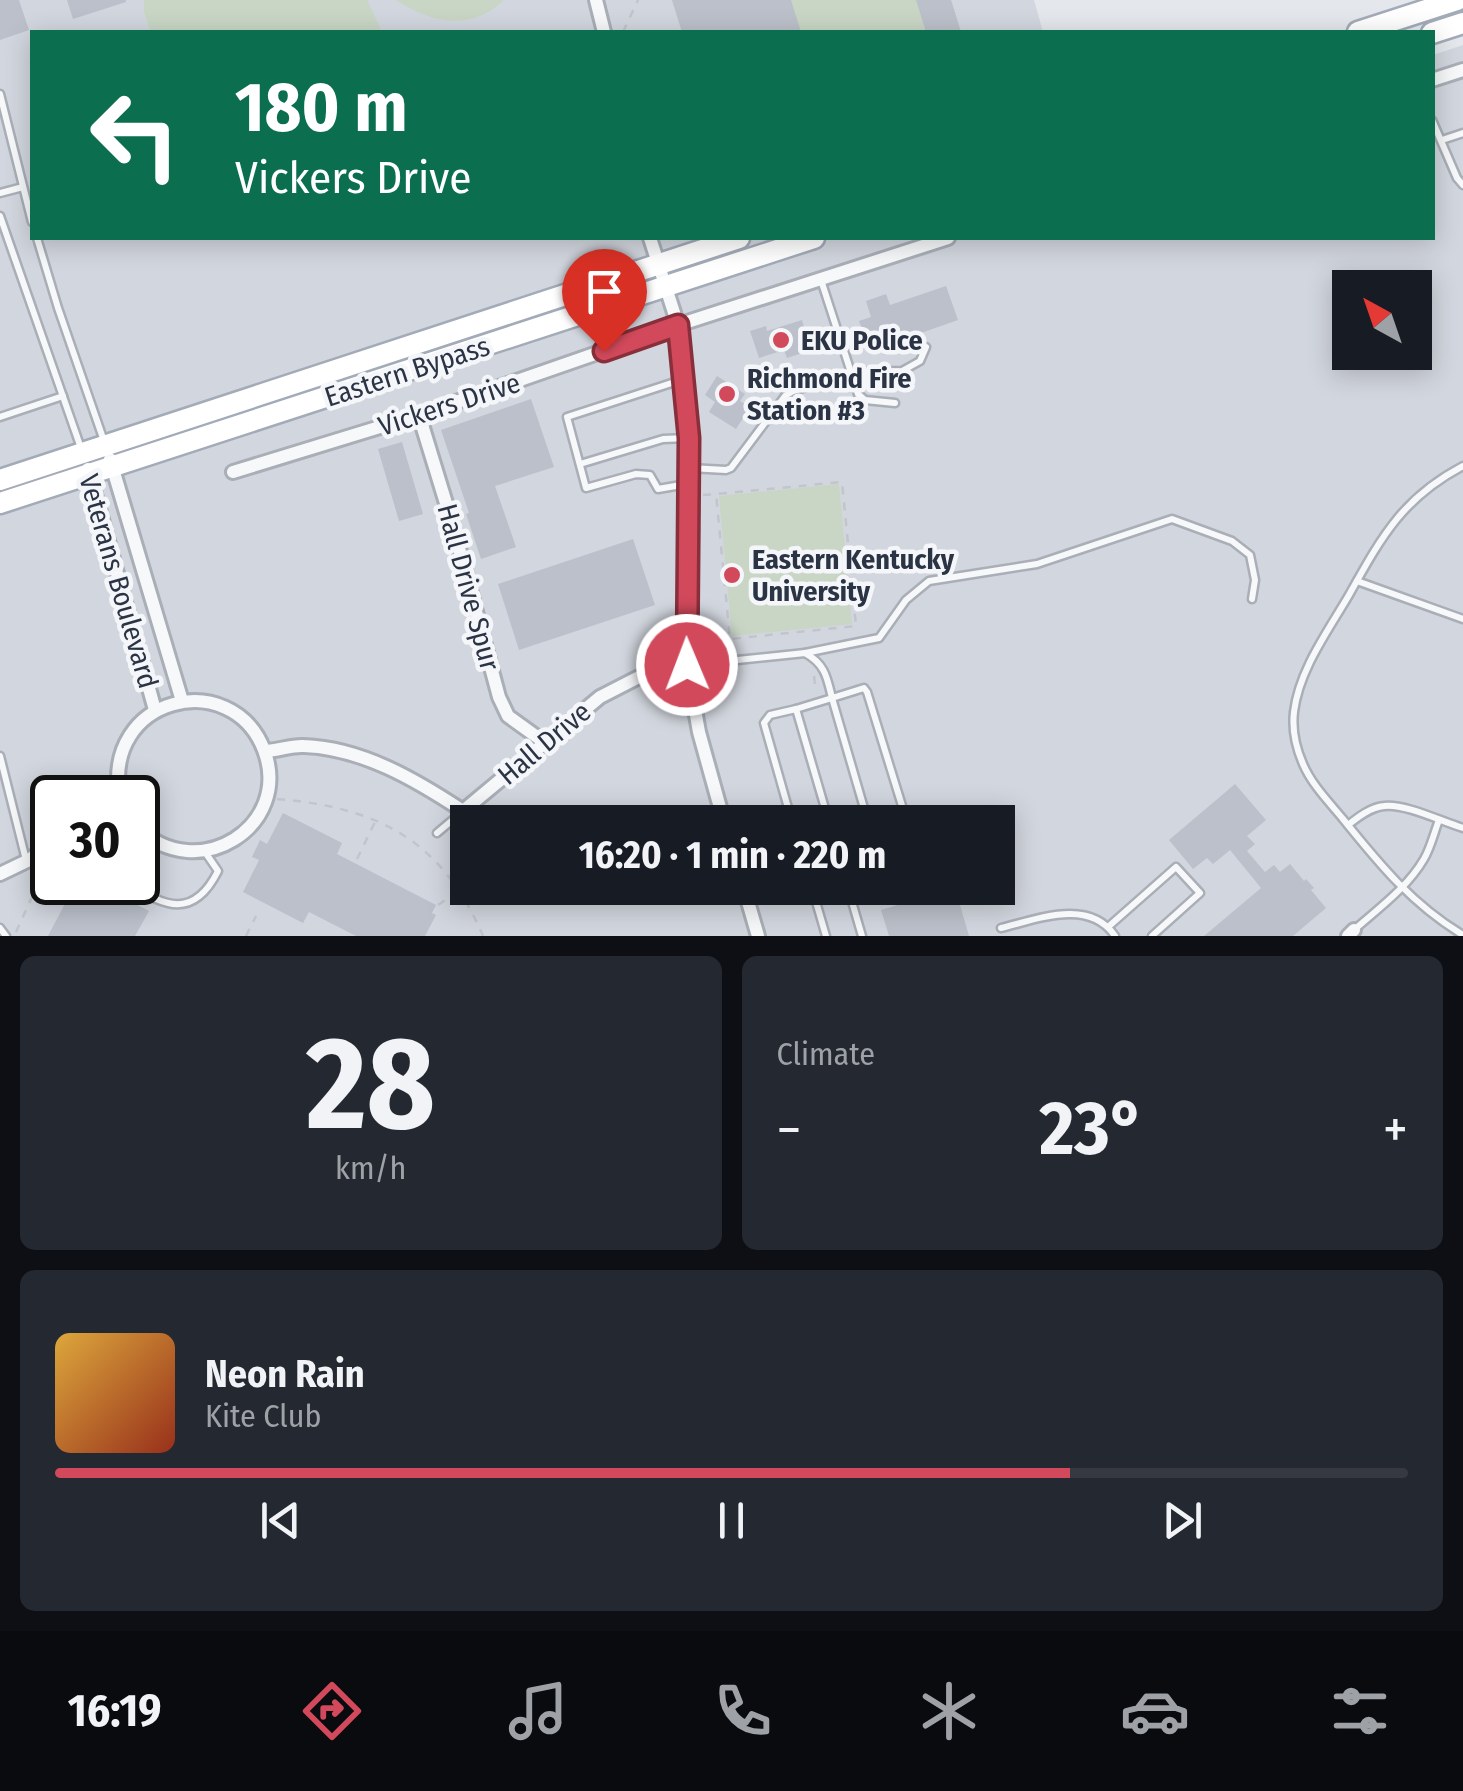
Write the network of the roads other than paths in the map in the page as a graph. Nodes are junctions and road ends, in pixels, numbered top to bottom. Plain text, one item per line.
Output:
1 (596, 0) edge
2 (1456, 0) edge
3 (1404, 8) edge
4 (1463, 23) edge
5 (604, 30) edge
6 (1362, 30) edge
7 (1435, 32) edge
8 (1463, 70) edge
9 (1435, 79) edge
10 (0, 94) edge
11 (1435, 126) edge
12 (1463, 132) edge
13 (1442, 140) junction
14 (1463, 186) edge
15 (23, 187) junction
16 (0, 193) edge
17 (30, 214) edge
18 (0, 216) edge
19 (38, 240) edge
20 (651, 240) edge
21 (733, 240) edge
22 (808, 240) edge
23 (942, 240) edge
24 (658, 264) junction
25 (821, 279) junction
26 (665, 287) junction
27 (678, 325) junction
28 (926, 347) dead end
29 (851, 374) junction
30 (684, 379) junction
31 (63, 396) junction
32 (895, 403) dead end
33 (420, 415) junction
34 (0, 416) edge
35 (689, 438) junction
36 (105, 445) junction
37 (82, 452) junction
38 (580, 464) junction
39 (1463, 466) edge
40 (113, 467) junction
41 (689, 468) junction
42 (233, 472) dead end
43 (90, 474) junction
44 (0, 480) edge
45 (692, 490) junction
46 (0, 502) edge
47 (1357, 581) junction
48 (1252, 599) dead end
49 (1463, 619) edge
50 (805, 653) junction
51 (687, 665) junction
52 (832, 698) junction
53 (182, 702) junction
54 (796, 709) junction
55 (155, 710) junction
56 (544, 742) junction
57 (265, 751) junction
58 (0, 756) edge
59 (117, 775) edge
60 (454, 805) edge
61 (470, 805) edge
62 (719, 805) edge
63 (787, 805) edge
64 (824, 805) edge
65 (863, 805) edge
66 (901, 805) edge
67 (1439, 820) junction
68 (450, 822) edge
69 (1348, 825) junction
70 (1463, 828) edge
71 (437, 833) dead end
72 (160, 844) edge
73 (205, 852) junction
74 (30, 859) edge
75 (27, 861) junction
76 (0, 874) edge
77 (1401, 889) junction
78 (160, 901) edge
79 (749, 905) edge
80 (817, 905) edge
81 (854, 905) edge
82 (1108, 926) junction
83 (0, 928) edge
84 (1001, 928) dead end
85 (1351, 933) edge
86 (6, 936) edge
87 (758, 936) edge
88 (826, 936) edge
89 (862, 936) edge
90 (1115, 936) edge
91 (1152, 936) edge
92 (1463, 936) edge

1 - 5 street
2 - 3 main road
3 - 6 main road
4 - 7 main road
8 - 9 street
10 - 15 lane
11 - 13 lane
12 - 13 lane
13 - 14 lane
15 - 16 lane
15 - 17 lane
18 - 31 lane
19 - 36 lane
20 - 24 street
21 - 24 main road, Eastern Bypass
22 - 26 main road, Eastern Bypass
23 - 25 street, Vickers Drive
24 - 26 street
24 - 36 main road, Eastern Bypass
25 - 27 street, Vickers Drive
25 - 29 lane
26 - 27 street
26 - 40 main road, Eastern Bypass
27 - 30 street
27 - 33 street, Vickers Drive
28 - 29 lane
29 - 32 lane
29 - 41 lane
30 - 35 street
30 - 38 lane
31 - 34 lane
31 - 37 lane
33 - 42 street, Vickers Drive
33 - 56 street, Hall Drive Spur
35 - 38 lane
35 - 41 street
36 - 37 main road, Eastern Bypass
36 - 40 street, Veterans Boulevard
37 - 43 street, Veterans Boulevard
37 - 44 main road, Eastern Bypass
38 - 45 lane
39 - 47 lane
40 - 43 main road, Eastern Bypass
40 - 53 street, Veterans Boulevard
41 - 45 street
43 - 46 main road, Eastern Bypass
43 - 55 street, Veterans Boulevard
45 - 51 street
47 - 49 lane
47 - 69 lane
48 - 50 lane, Hall Drive
50 - 51 lane, Hall Drive
50 - 52 lane
51 - 56 street, Hall Drive
51 - 62 street
52 - 54 lane
52 - 65 lane
52 - 66 lane
53 - 55 street
53 - 57 street
54 - 63 lane
54 - 64 lane
55 - 59 street
56 - 61 street, Hall Drive
57 - 60 street
57 - 73 street
58 - 75 lane
67 - 69 lane
67 - 70 lane
67 - 77 lane
68 - 71 lane
69 - 77 lane
72 - 73 street
73 - 78 lane
74 - 75 street
75 - 76 street
77 - 85 lane
77 - 92 lane
79 - 87 street
80 - 88 lane
81 - 89 lane
82 - 84 lane
82 - 90 lane
82 - 91 lane
83 - 86 lane

